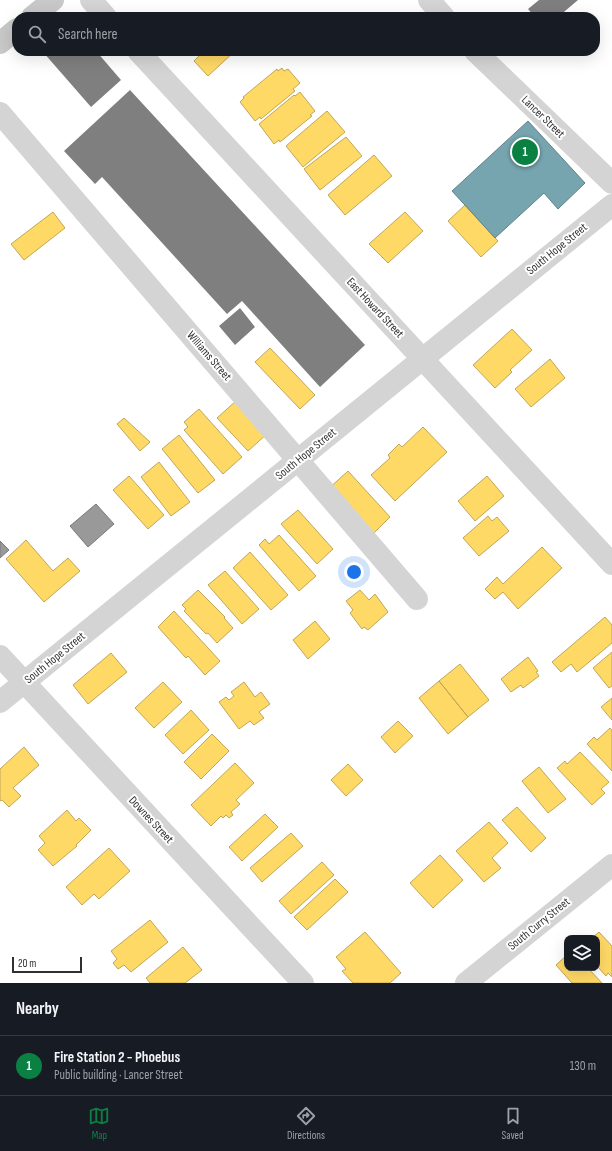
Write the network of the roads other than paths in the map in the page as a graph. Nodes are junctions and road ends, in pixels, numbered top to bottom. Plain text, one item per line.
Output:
1 (53, 0) edge
2 (90, 0) edge
3 (429, 0) edge
4 (38, 12) edge
5 (101, 12) edge
6 (440, 12) edge
7 (12, 33) edge
8 (0, 43) edge
9 (143, 56) edge
10 (480, 56) edge
11 (0, 113) edge
12 (612, 183) edge
13 (612, 205) edge
14 (422, 359) junction
15 (298, 460) junction
16 (612, 564) edge
17 (417, 599) dead end
18 (0, 656) edge
19 (24, 683) junction
20 (0, 702) edge
21 (612, 865) edge
22 (303, 983) edge
23 (466, 983) edge

1 - 4 main road
2 - 5 street
3 - 6 street
7 - 8 main road
9 - 14 street, East Howard Street
10 - 12 street, Lancer Street
11 - 15 street, Williams Street
13 - 14 street, South Hope Street
14 - 15 street, South Hope Street
14 - 16 street, East Howard Street
15 - 17 street, Williams Street
15 - 19 street, South Hope Street
18 - 19 street, Downes Street
19 - 20 street, South Hope Street
19 - 22 street, Downes Street
21 - 23 street, South Curry Street

